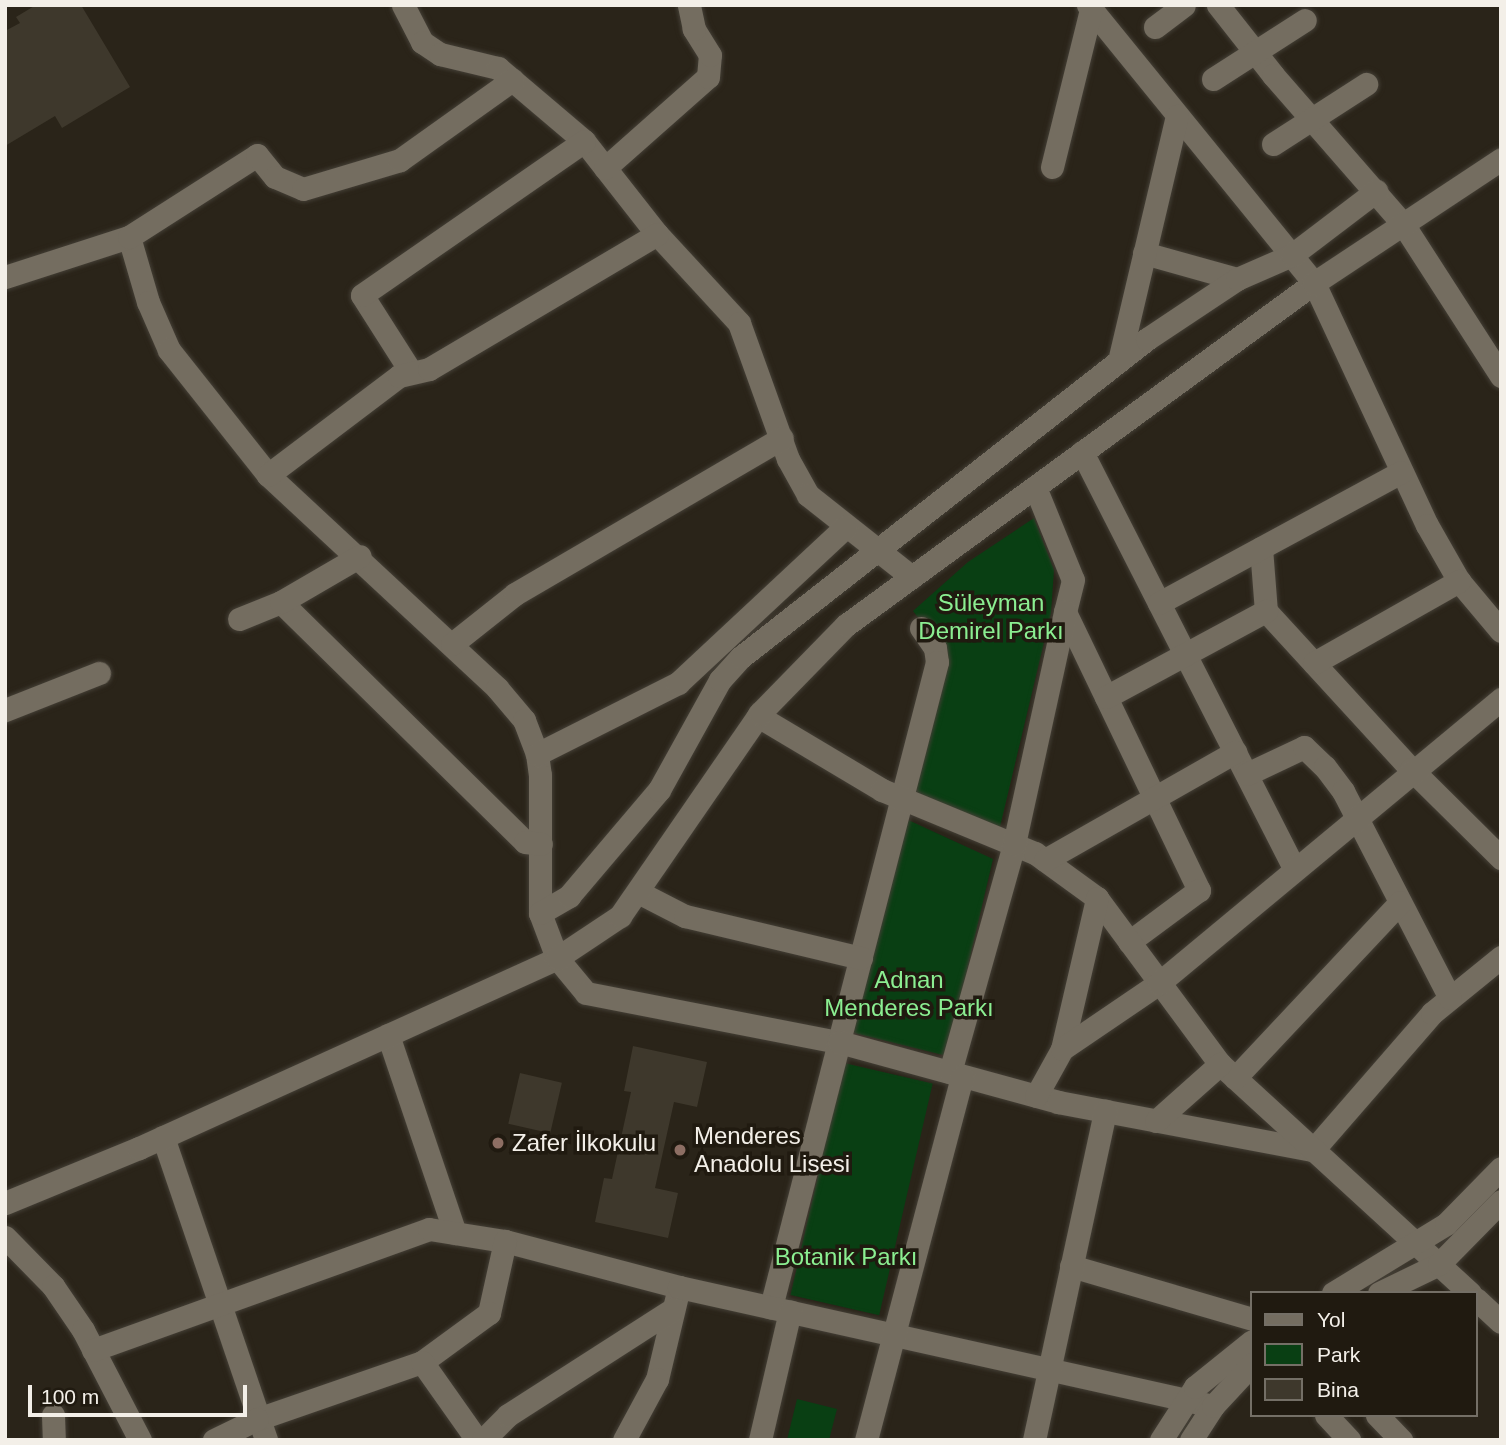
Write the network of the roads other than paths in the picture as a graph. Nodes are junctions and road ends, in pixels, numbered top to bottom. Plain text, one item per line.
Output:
1 (403, 5) edge
2 (689, 5) edge
3 (1184, 5) edge
4 (1218, 5) edge
5 (1090, 7) edge
6 (1304, 20) dead end
7 (1155, 27) dead end
8 (1255, 52) junction
9 (1213, 79) dead end
10 (512, 80) junction
11 (1366, 84) dead end
12 (1177, 116) junction
13 (1313, 118) junction
14 (584, 141) junction
15 (1273, 144) dead end
16 (1501, 159) edge
17 (1052, 167) dead end
18 (605, 168) junction
19 (1376, 191) junction
20 (1403, 224) junction
21 (657, 234) junction
22 (129, 237) junction
23 (1144, 253) junction
24 (1292, 255) junction
25 (5, 277) edge
26 (1237, 279) junction
27 (1314, 283) junction
28 (1494, 348) edge
29 (1119, 360) junction
30 (411, 372) junction
31 (1501, 376) edge
32 (782, 438) junction
33 (1082, 452) junction
34 (1401, 472) junction
35 (268, 475) junction
36 (1035, 487) junction
37 (845, 527) junction
38 (1261, 548) junction
39 (880, 549) junction
40 (360, 556) junction
41 (912, 577) junction
42 (1460, 582) junction
43 (281, 602) junction
44 (1159, 603) junction
45 (1266, 611) junction
46 (1065, 612) junction
47 (239, 619) dead end
48 (920, 628) dead end
49 (1501, 631) edge
50 (452, 644) junction
51 (1186, 656) junction
52 (1314, 663) junction
53 (99, 673) dead end
54 (678, 683) junction
55 (1106, 697) junction
56 (1501, 699) edge
57 (707, 708) junction
58 (5, 710) edge
59 (758, 716) junction
60 (1235, 752) junction
61 (537, 754) junction
62 (1411, 769) junction
63 (1247, 774) junction
64 (1154, 796) junction
65 (902, 799) junction
66 (1355, 817) junction
67 (541, 844) junction
68 (1014, 844) junction
69 (1501, 858) edge
70 (1045, 860) junction
71 (1294, 868) junction
72 (638, 892) junction
73 (1097, 898) junction
74 (1400, 902) junction
75 (540, 913) junction
76 (1129, 942) junction
77 (557, 958) junction
78 (860, 958) junction
79 (1499, 962) edge
80 (1159, 983) junction
81 (1450, 998) junction
82 (388, 1035) junction
83 (839, 1042) junction
84 (1062, 1049) junction
85 (1228, 1071) junction
86 (956, 1074) junction
87 (1036, 1096) junction
88 (1105, 1111) junction
89 (1156, 1121) junction
90 (163, 1137) junction
91 (1312, 1150) junction
92 (1501, 1168) edge
93 (1501, 1201) edge
94 (5, 1203) edge
95 (454, 1233) junction
96 (5, 1237) edge
97 (505, 1241) junction
98 (1418, 1244) junction
99 (1439, 1264) junction
100 (1071, 1266) junction
101 (1336, 1291) edge
102 (1383, 1291) edge
103 (1468, 1291) edge
104 (676, 1298) junction
105 (1478, 1301) edge
106 (218, 1303) junction
107 (781, 1309) junction
108 (1250, 1318) edge
109 (1501, 1322) edge
110 (891, 1333) junction
111 (1250, 1343) edge
112 (93, 1350) junction
113 (422, 1362) junction
114 (1250, 1366) edge
115 (1050, 1367) junction
116 (1187, 1400) junction
117 (1213, 1406) junction
118 (53, 1415) dead end
119 (1328, 1417) edge
120 (1379, 1417) edge
121 (261, 1429) edge
122 (54, 1440) edge
123 (140, 1440) edge
124 (214, 1440) edge
125 (477, 1440) edge
126 (483, 1440) edge
127 (624, 1440) edge
128 (760, 1440) edge
129 (866, 1440) edge
130 (1034, 1440) edge
131 (1161, 1440) edge
132 (1191, 1440) edge
133 (1349, 1440) edge
134 (1401, 1440) edge

1 - 10 street
2 - 18 street
3 - 7 street
4 - 8 street
5 - 12 street
5 - 17 street
6 - 8 street
8 - 9 street
8 - 13 street
10 - 14 street
10 - 22 street
11 - 13 street
12 - 23 street
12 - 24 street
13 - 15 street
13 - 19 street
14 - 18 street
14 - 30 street
16 - 20 street
18 - 21 street
19 - 20 street
19 - 24 street
20 - 27 street
20 - 28 street
21 - 30 street
21 - 32 street
22 - 25 street
22 - 35 street
23 - 26 street
23 - 29 street
24 - 26 street
24 - 27 street
26 - 29 street
27 - 33 street
27 - 34 street
28 - 31 street
29 - 39 street
30 - 35 street
32 - 37 street
32 - 50 street
33 - 36 street
33 - 44 street
34 - 38 street
34 - 42 street
35 - 40 street
36 - 41 street
36 - 46 street
37 - 39 street
37 - 54 street
38 - 44 street
38 - 45 street
39 - 41 street
39 - 57 street
40 - 43 street
40 - 50 street
41 - 59 street
42 - 49 street
42 - 52 street
43 - 47 street
43 - 67 street
44 - 51 street
45 - 51 street
45 - 52 street
46 - 55 street
46 - 68 street
48 - 65 street
50 - 61 street
51 - 55 street
51 - 60 street
52 - 62 street
53 - 58 street
54 - 57 street
54 - 61 street
55 - 64 street
56 - 62 street
57 - 75 street
59 - 65 street
59 - 72 street
60 - 63 street
60 - 64 street
61 - 67 street
62 - 66 street
62 - 69 street
63 - 66 street
63 - 71 street
64 - 70 street
64 - 76 street
65 - 68 street
65 - 78 street
66 - 71 street
66 - 74 street
67 - 75 street
68 - 70 street
68 - 86 street
70 - 73 street
71 - 80 street
72 - 77 street
72 - 78 street
73 - 76 street
73 - 84 street
74 - 81 street
74 - 85 street
75 - 77 street
76 - 80 street
77 - 82 street
77 - 83 street
78 - 83 street
79 - 81 street
80 - 84 street
80 - 85 street
81 - 91 street
82 - 90 street
82 - 95 street
83 - 86 street
83 - 107 street
84 - 87 street
85 - 89 street
85 - 91 street
86 - 87 street
86 - 110 street
87 - 88 street
88 - 89 street
88 - 100 street
89 - 91 street
90 - 94 street
90 - 106 street
91 - 98 street
92 - 98 street
93 - 99 street
95 - 97 street
95 - 106 street
96 - 112 street
97 - 104 street
97 - 113 street
98 - 99 street
98 - 101 street
99 - 102 street
99 - 103 street
100 - 108 street
100 - 115 street
104 - 107 street
104 - 126 street
104 - 127 street
105 - 109 street
106 - 112 street
106 - 121 street
107 - 110 street
107 - 128 street
110 - 115 street
110 - 129 street
111 - 116 street
112 - 123 street
113 - 121 street
113 - 125 street
114 - 117 street
115 - 116 street
115 - 130 street
116 - 117 street
116 - 131 street
117 - 132 street
118 - 122 street
119 - 133 street
120 - 134 street
121 - 124 street

